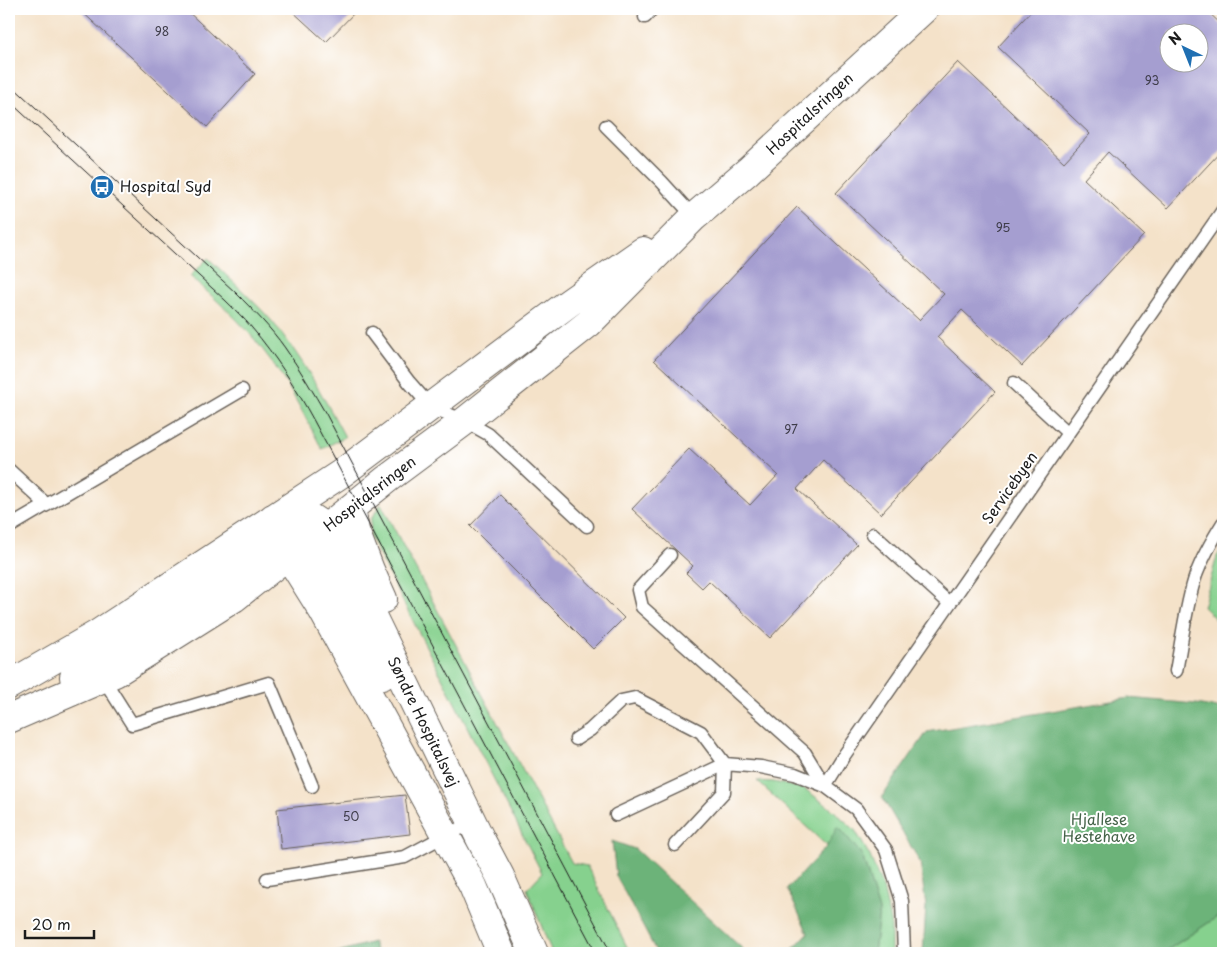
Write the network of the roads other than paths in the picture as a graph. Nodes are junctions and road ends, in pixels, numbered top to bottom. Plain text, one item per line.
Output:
1 (924, 9) edge
2 (606, 126) dead end
3 (1223, 210) edge
4 (694, 217) junction
5 (372, 333) dead end
6 (1014, 383) dead end
7 (242, 390) dead end
8 (448, 414) junction
9 (1068, 433) junction
10 (9, 470) edge
11 (47, 505) junction
12 (351, 508) junction
13 (1223, 523) edge
14 (587, 526) dead end
15 (9, 527) edge
16 (296, 529) junction
17 (873, 534) dead end
18 (670, 555) dead end
19 (949, 603) junction
20 (1176, 671) dead end
21 (103, 678) junction
22 (9, 685) edge
23 (11, 718) edge
24 (576, 739) dead end
25 (725, 764) junction
26 (312, 786) dead end
27 (825, 786) junction
28 (616, 815) dead end
29 (471, 819) junction
30 (446, 835) junction
31 (675, 845) dead end
32 (267, 879) dead end
33 (501, 953) edge
34 (534, 953) edge
35 (904, 953) edge

1 - 4 street, Hospitalsringen
2 - 4 lane
3 - 9 lane, Servicebyen
4 - 8 street, Hospitalsringen
4 - 8 street, Hospitalsringen
5 - 8 lane
6 - 9 lane
7 - 11 lane
8 - 12 street, Hospitalsringen
8 - 14 lane
8 - 16 street
9 - 19 lane, Servicebyen
10 - 11 lane
11 - 15 lane
12 - 16 street, Hospitalsringen
12 - 29 street
13 - 20 lane
16 - 21 street, Hospitalsringen
16 - 22 street, Hospitalsringen
16 - 23 street
16 - 29 street, Søndre Hospitalsvej
16 - 30 street, Søndre Hospitalsvej
17 - 19 lane
18 - 27 lane
19 - 27 lane, Servicebyen
21 - 23 street, Hospitalsringen
21 - 26 lane
24 - 25 lane
25 - 27 lane
25 - 28 lane
25 - 31 lane
27 - 35 lane
29 - 30 lane
29 - 34 street, Søndre Hospitalsvej
30 - 32 lane
30 - 33 street, Søndre Hospitalsvej

